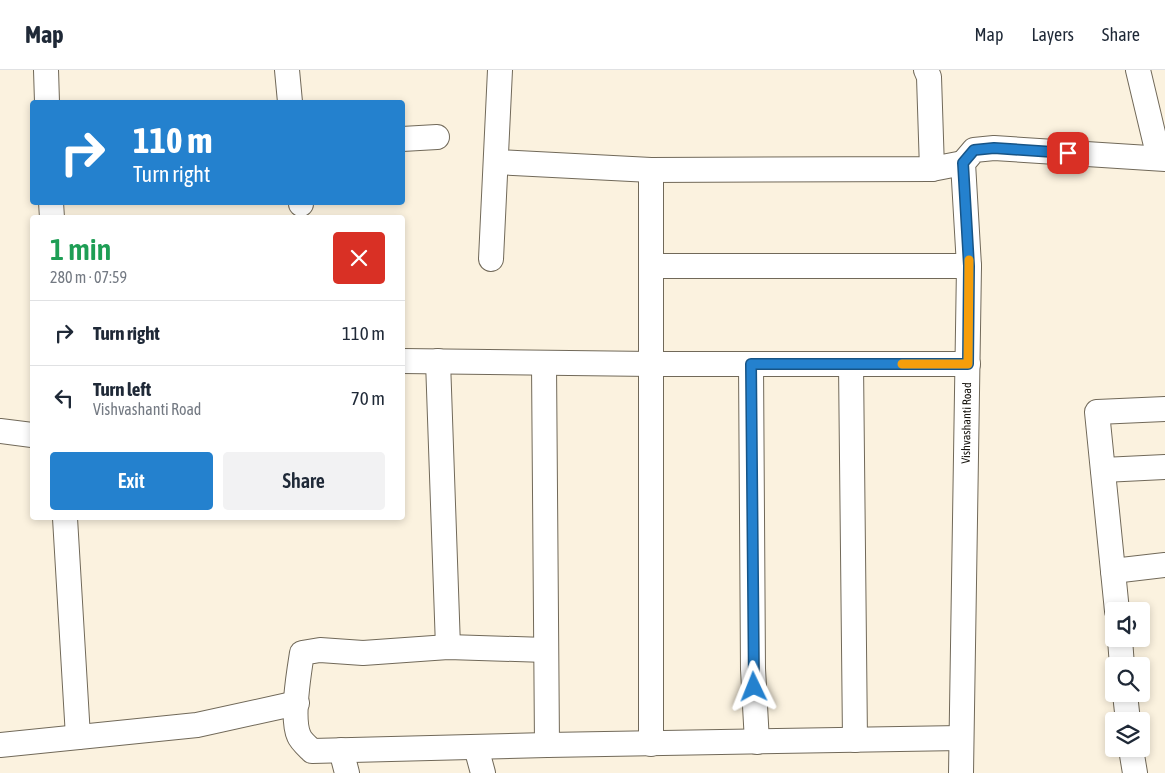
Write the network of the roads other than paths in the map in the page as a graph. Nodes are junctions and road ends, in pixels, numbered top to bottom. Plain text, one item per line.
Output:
1 (46, 70) edge
2 (287, 70) edge
3 (500, 70) edge
4 (926, 70) edge
5 (1138, 70) edge
6 (47, 100) edge
7 (290, 100) edge
8 (437, 137) dead end
9 (405, 139) edge
10 (1162, 159) edge
11 (496, 162) junction
12 (963, 163) junction
13 (932, 169) junction
14 (652, 170) junction
15 (491, 258) dead end
16 (652, 266) junction
17 (969, 266) junction
18 (438, 361) junction
19 (405, 362) edge
20 (544, 364) junction
21 (652, 364) junction
22 (751, 364) junction
23 (851, 364) junction
24 (968, 364) junction
25 (1165, 409) edge
26 (0, 431) edge
27 (30, 435) edge
28 (1165, 467) edge
29 (1103, 470) junction
30 (64, 520) edge
31 (1165, 565) edge
32 (1113, 571) junction
33 (1116, 602) edge
34 (448, 647) junction
35 (546, 650) junction
36 (296, 703) junction
37 (78, 737) junction
38 (961, 738) junction
39 (854, 740) junction
40 (757, 742) junction
41 (651, 744) junction
42 (0, 745) edge
43 (547, 745) junction
44 (476, 747) junction
45 (341, 750) junction
46 (1132, 757) edge
47 (348, 773) edge
48 (483, 773) edge
49 (961, 773) edge
50 (1135, 773) edge

1 - 6 street
2 - 7 street
3 - 11 street
4 - 13 street
5 - 10 street
8 - 9 street
10 - 12 street
11 - 14 street
11 - 15 street
12 - 13 street
12 - 17 street, Vishvashanti Road
13 - 14 street
14 - 16 street
16 - 17 street
16 - 21 street
17 - 24 street, Vishvashanti Road
18 - 19 street
18 - 20 street
18 - 34 street
20 - 21 street
20 - 35 street
21 - 22 street
21 - 41 street
22 - 23 street
22 - 40 street
23 - 24 street
23 - 39 street
24 - 38 street, Vishvashanti Road
25 - 29 street
26 - 27 street
28 - 29 street
29 - 32 street
30 - 37 street
31 - 32 street
32 - 33 street
34 - 35 street
34 - 36 street
35 - 43 street
36 - 37 street
36 - 45 street
37 - 42 street
38 - 39 street
38 - 49 street, Vishvashanti Road
39 - 40 street
40 - 41 street
41 - 43 street
43 - 44 street
44 - 45 street
44 - 48 street
45 - 47 street
46 - 50 street

